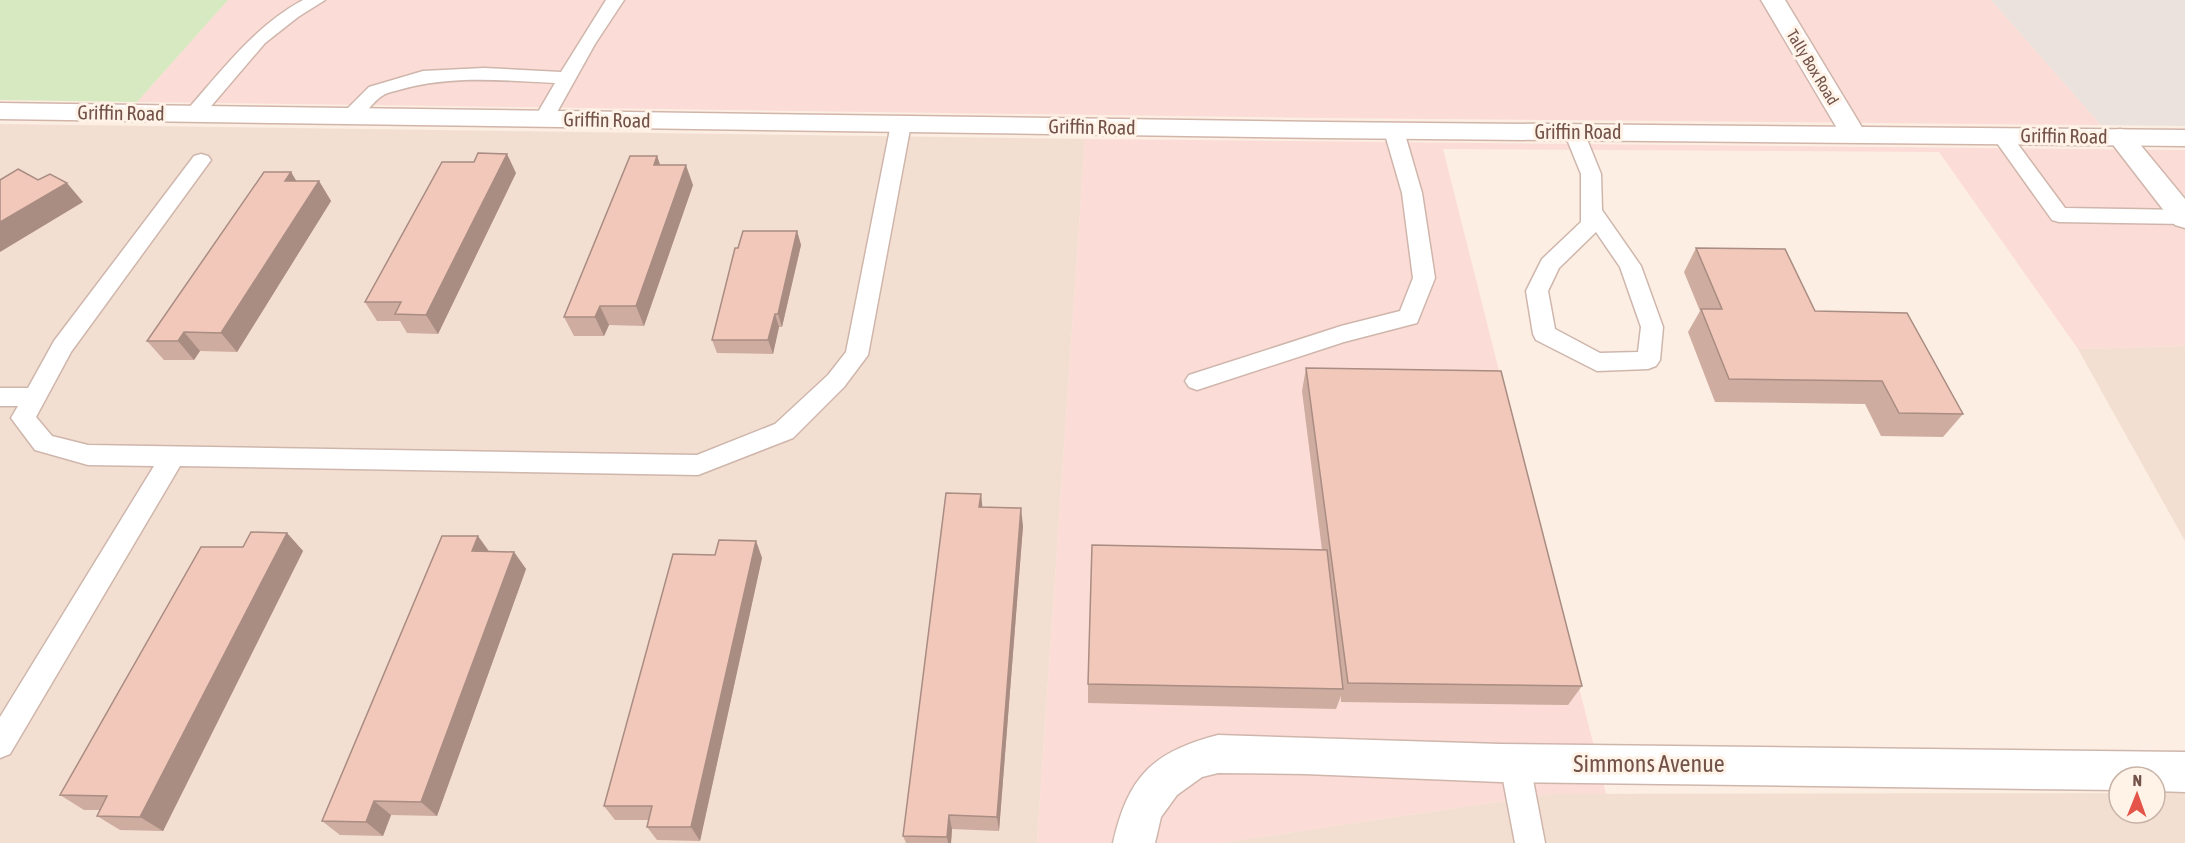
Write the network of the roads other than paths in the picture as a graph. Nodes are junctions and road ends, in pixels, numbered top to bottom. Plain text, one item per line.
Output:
1 (316, 0) edge
2 (615, 0) edge
3 (1773, 0) edge
4 (566, 78) junction
5 (0, 111) edge
6 (194, 114) junction
7 (349, 117) junction
8 (544, 119) junction
9 (901, 124) junction
10 (1394, 131) junction
11 (1574, 132) junction
12 (1853, 134) junction
13 (2002, 136) junction
14 (2120, 137) junction
15 (2185, 138) edge
16 (201, 160) dead end
17 (1592, 209) junction
18 (2185, 218) edge
19 (1197, 381) dead end
20 (0, 397) edge
21 (35, 397) junction
22 (173, 456) junction
23 (0, 744) edge
24 (1515, 764) junction
25 (2185, 772) edge
26 (1137, 830) edge
27 (1530, 843) edge

1 - 6 lane
2 - 4 lane
3 - 12 street, Tally Box Road
4 - 7 lane
4 - 8 lane
5 - 6 street, Griffin Road
6 - 7 street, Griffin Road
7 - 8 street, Griffin Road
8 - 9 street, Griffin Road
9 - 10 street, Griffin Road
9 - 22 lane
10 - 11 street, Griffin Road
10 - 19 lane
11 - 12 street, Griffin Road
11 - 17 lane
12 - 13 street, Griffin Road
13 - 14 street, Griffin Road
13 - 18 lane
14 - 15 street, Griffin Road
14 - 18 street
16 - 21 lane
17 - 17 lane
20 - 21 lane
21 - 22 lane
22 - 23 lane
24 - 25 street, Simmons Avenue
24 - 26 street, Simmons Avenue
24 - 27 lane

